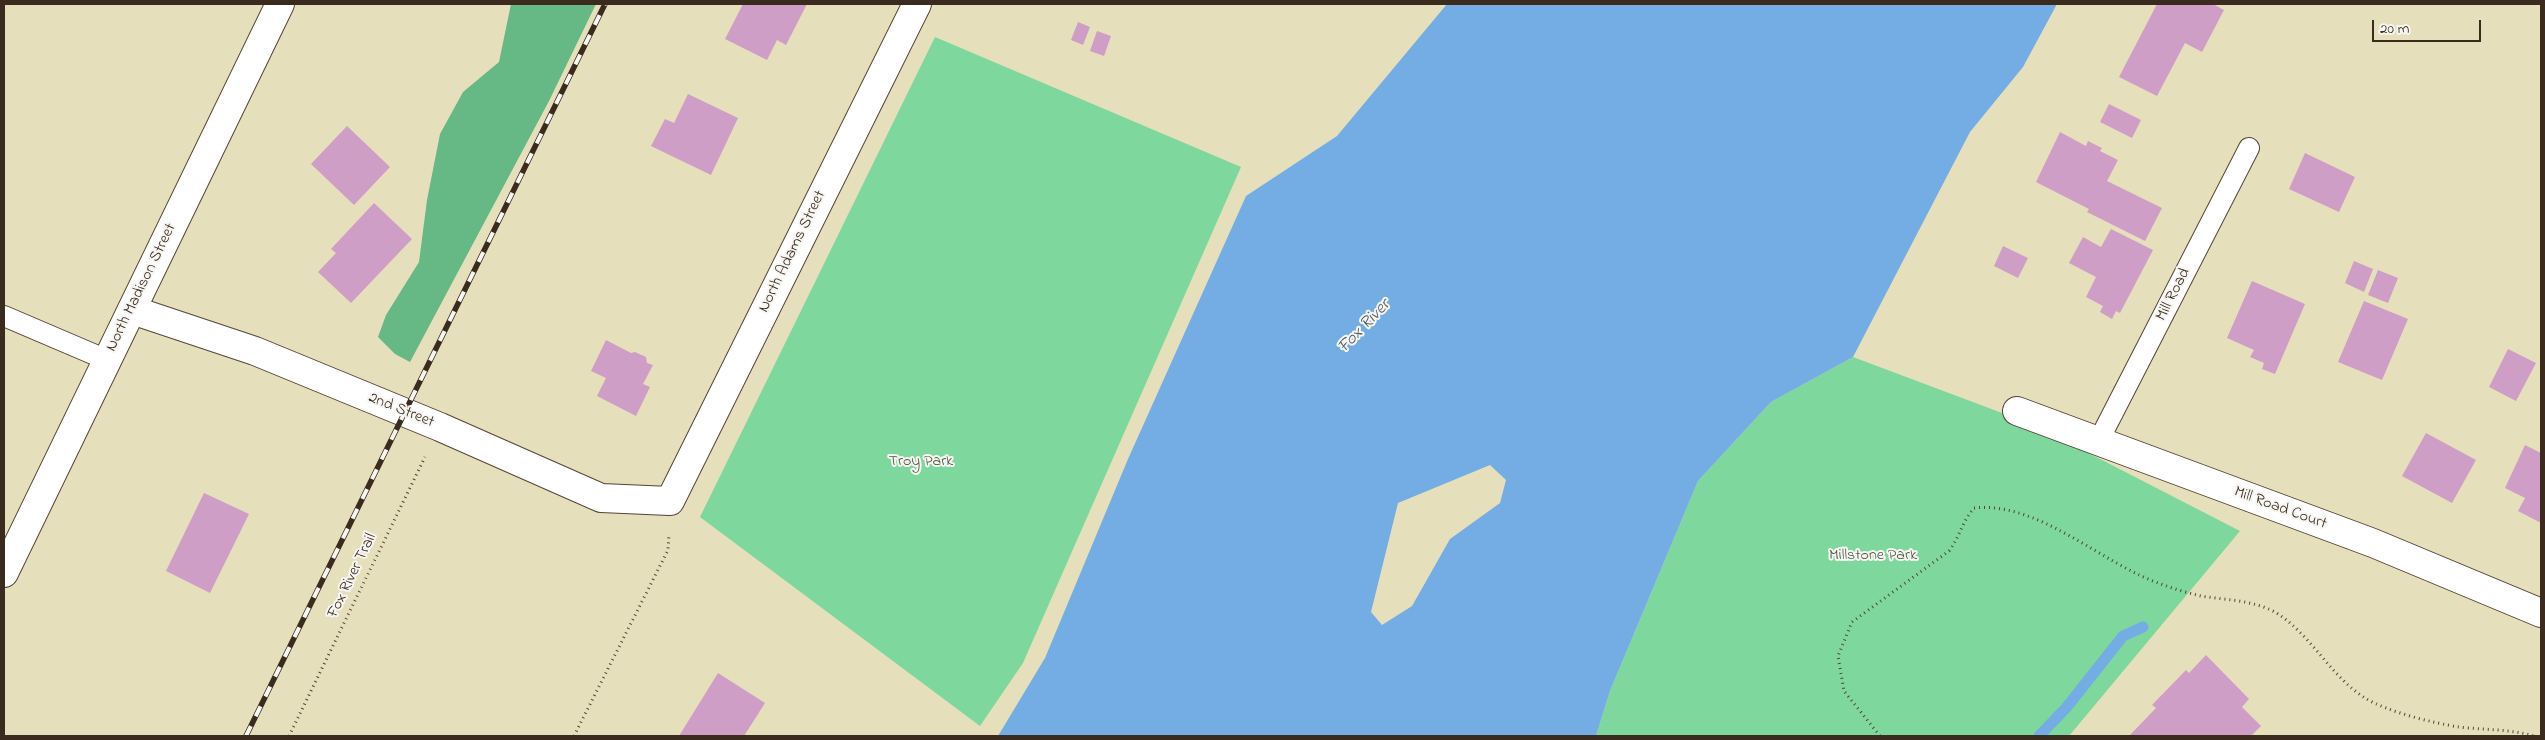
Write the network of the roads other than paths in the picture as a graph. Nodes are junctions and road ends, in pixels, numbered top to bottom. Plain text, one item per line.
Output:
1 (280, 4) edge
2 (916, 4) edge
3 (2249, 148) dead end
4 (132, 310) junction
5 (4, 316) edge
6 (107, 360) junction
7 (2017, 411) dead end
8 (2098, 442) junction
9 (670, 501) joint
10 (4, 573) edge
11 (2541, 613) edge

1 - 4 street, North Madison Street
2 - 9 street, North Adams Street
3 - 8 lane, Mill Road
4 - 6 street, North Madison Street
4 - 9 street, 2nd Street
5 - 6 lane
6 - 10 street, North Madison Street
7 - 8 street, Mill Road Court
8 - 11 street, Mill Road Court

